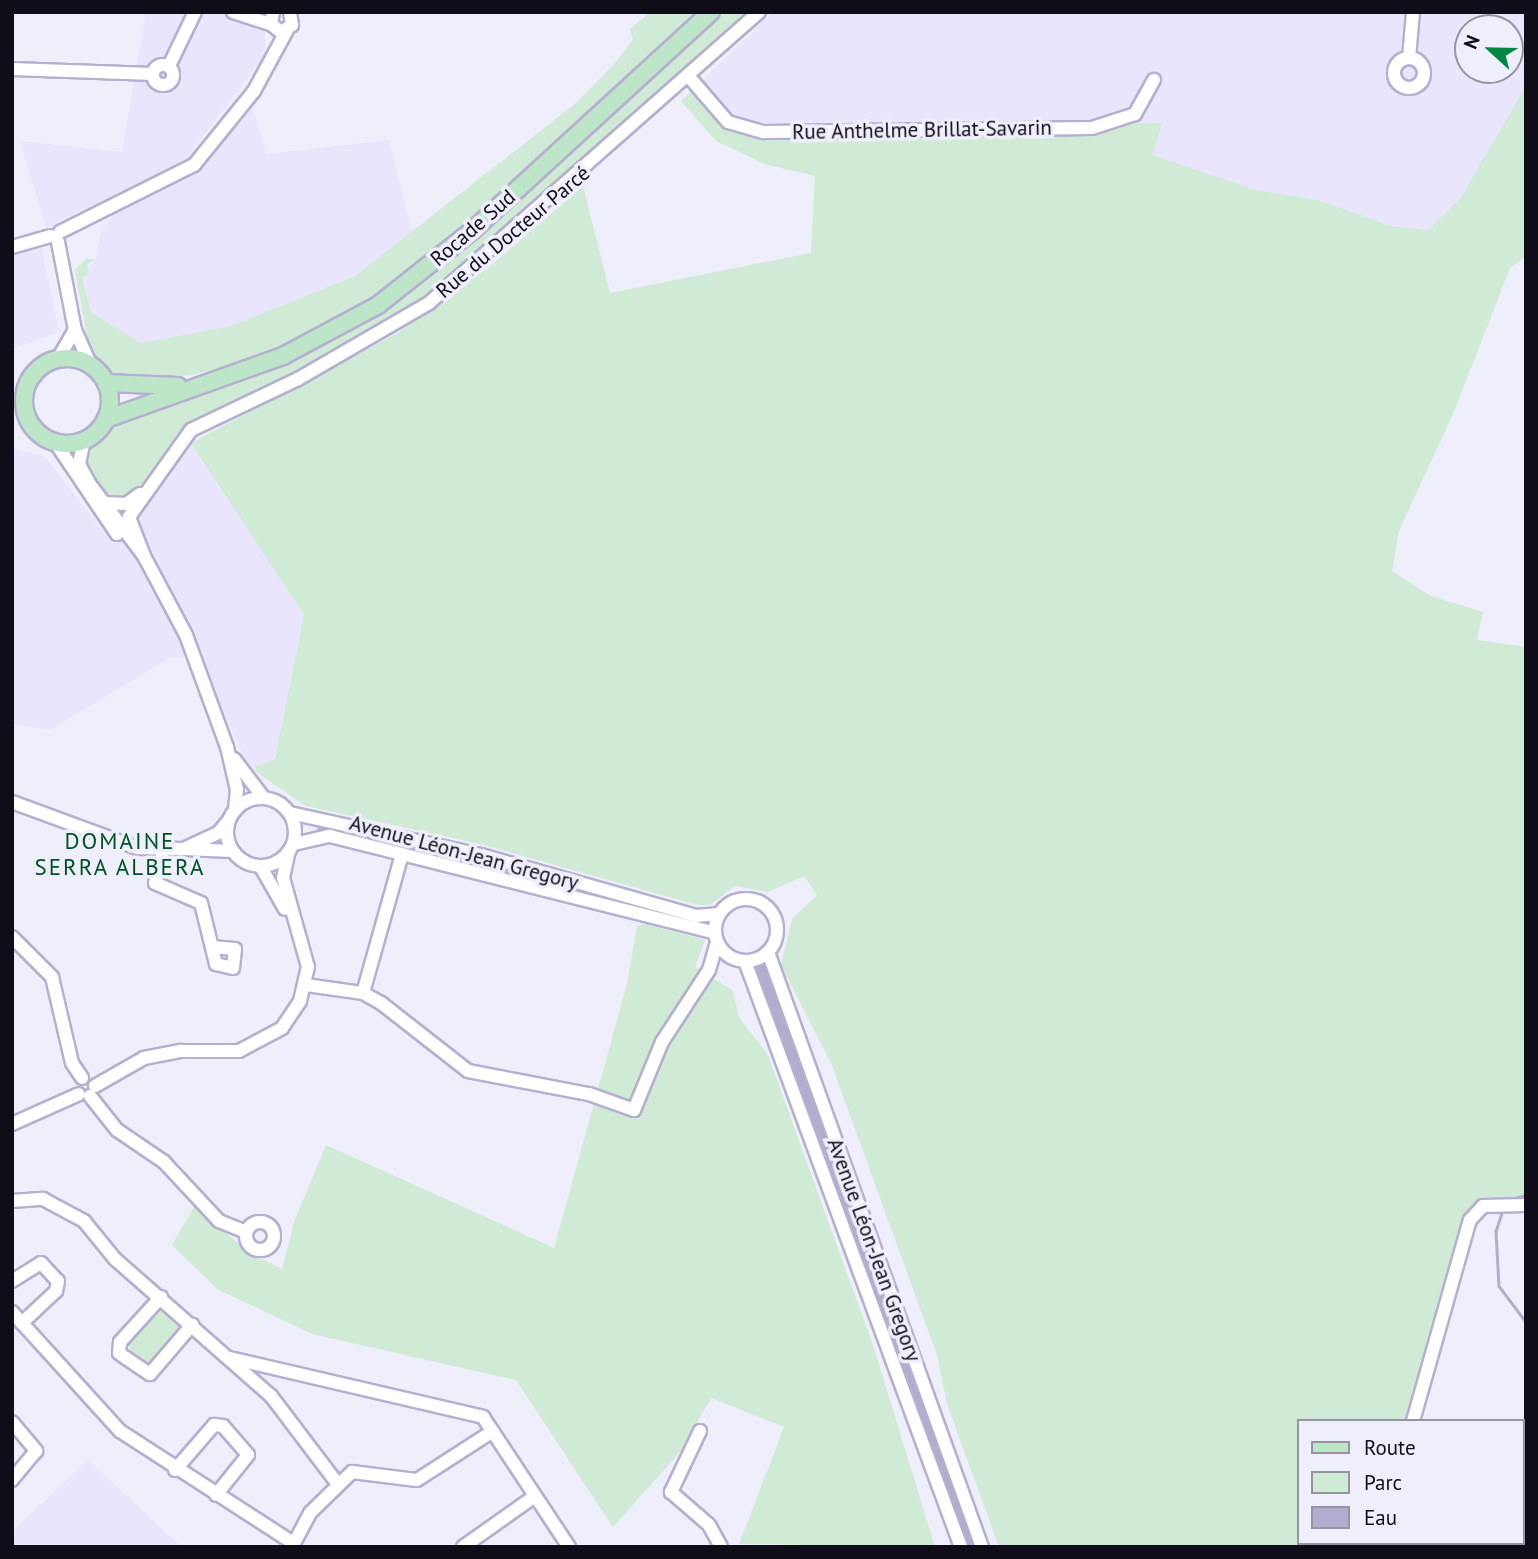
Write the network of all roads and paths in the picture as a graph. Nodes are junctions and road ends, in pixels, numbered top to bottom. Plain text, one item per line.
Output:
1 (195, 12) edge
2 (233, 12) edge
3 (290, 12) edge
4 (710, 12) edge
5 (760, 12) edge
6 (1413, 12) edge
7 (276, 22) edge
8 (1409, 58) dead end
9 (12, 69) edge
10 (690, 78) junction
11 (1154, 80) dead end
12 (56, 237) junction
13 (12, 247) edge
14 (75, 330) junction
15 (58, 359) junction
16 (91, 366) junction
17 (106, 383) junction
18 (197, 385) junction
19 (27, 386) junction
20 (12, 397) edge
21 (12, 419) edge
22 (106, 419) junction
23 (31, 423) junction
24 (84, 440) junction
25 (55, 442) junction
26 (75, 479) junction
27 (145, 491) junction
28 (105, 503) junction
29 (129, 517) junction
30 (115, 518) junction
31 (144, 556) junction
32 (163, 596) junction
33 (227, 747) junction
34 (263, 797) junction
35 (12, 802) edge
36 (290, 813) junction
37 (232, 815) junction
38 (184, 849) junction
39 (291, 849) junction
40 (232, 850) junction
41 (163, 851) junction
42 (402, 854) junction
43 (261, 867) junction
44 (719, 914) junction
45 (12, 937) edge
46 (716, 937) junction
47 (212, 947) dead end
48 (768, 952) junction
49 (741, 960) junction
50 (709, 970) junction
51 (306, 985) junction
52 (363, 993) junction
53 (88, 1087) junction
54 (12, 1124) edge
55 (12, 1201) edge
56 (1526, 1205) edge
57 (246, 1232) dead end
58 (12, 1280) edge
59 (161, 1297) junction
60 (12, 1311) edge
61 (22, 1322) junction
62 (192, 1325) junction
63 (229, 1358) junction
64 (285, 1371) junction
65 (271, 1396) junction
66 (1414, 1419) edge
67 (12, 1422) edge
68 (493, 1431) junction
69 (700, 1431) dead end
70 (175, 1470) junction
71 (12, 1480) edge
72 (337, 1483) junction
73 (216, 1495) junction
74 (535, 1496) junction
75 (293, 1545) edge
76 (463, 1547) edge
77 (569, 1547) edge
78 (721, 1547) edge
79 (961, 1547) edge
80 (982, 1547) edge

1 - 9 street
2 - 7 street
3 - 7 street
4 - 18 main road, Rocade Sud
5 - 10 street, Rue du Docteur Parcé
6 - 8 street
7 - 12 street
10 - 11 street, Rue Anthelme Brillat-Savarin
10 - 27 street, Rue du Docteur Parcé
12 - 13 street
12 - 14 street
14 - 15 street
14 - 16 street
15 - 16 main road
15 - 19 main road
16 - 17 main road
17 - 18 main road
17 - 22 main road
18 - 22 main road, Rocade Sud
19 - 20 main road
19 - 23 main road
21 - 23 main road
22 - 24 main road
23 - 25 main road
24 - 25 main road
24 - 28 street
25 - 26 street
26 - 30 street
26 - 32 street
27 - 28 street
27 - 29 street, Rue du Docteur Parcé
28 - 30 street
29 - 30 street
29 - 31 street
30 - 31 street
31 - 32 street
32 - 33 street
33 - 34 street
33 - 37 street
34 - 36 street
34 - 37 street
35 - 41 street
36 - 39 street
36 - 44 street, Avenue Léon-Jean Gregory
37 - 38 street
37 - 40 street
38 - 40 street
38 - 41 street
39 - 42 street, Avenue Léon-Jean Gregory
39 - 43 street
39 - 51 street
40 - 43 street
41 - 47 street
42 - 46 street, Avenue Léon-Jean Gregory
42 - 52 street
43 - 53 street
44 - 46 street
44 - 48 street
45 - 53 street
46 - 49 street
46 - 50 street
48 - 49 street
48 - 80 street, Avenue Léon-Jean Gregory
49 - 50 street
49 - 79 street, Avenue Léon-Jean Gregory
50 - 52 street
51 - 52 street
51 - 53 street
53 - 54 street
53 - 57 street
55 - 59 street
56 - 66 street
58 - 61 street
59 - 62 street
59 - 62 street
60 - 61 street
61 - 70 street
62 - 63 street
63 - 64 street
63 - 65 street
64 - 65 street
64 - 68 street
65 - 72 street
67 - 71 street
68 - 72 street
68 - 74 street
69 - 78 street
70 - 73 street
70 - 73 street
72 - 75 street
73 - 75 street
74 - 76 street
74 - 77 street

